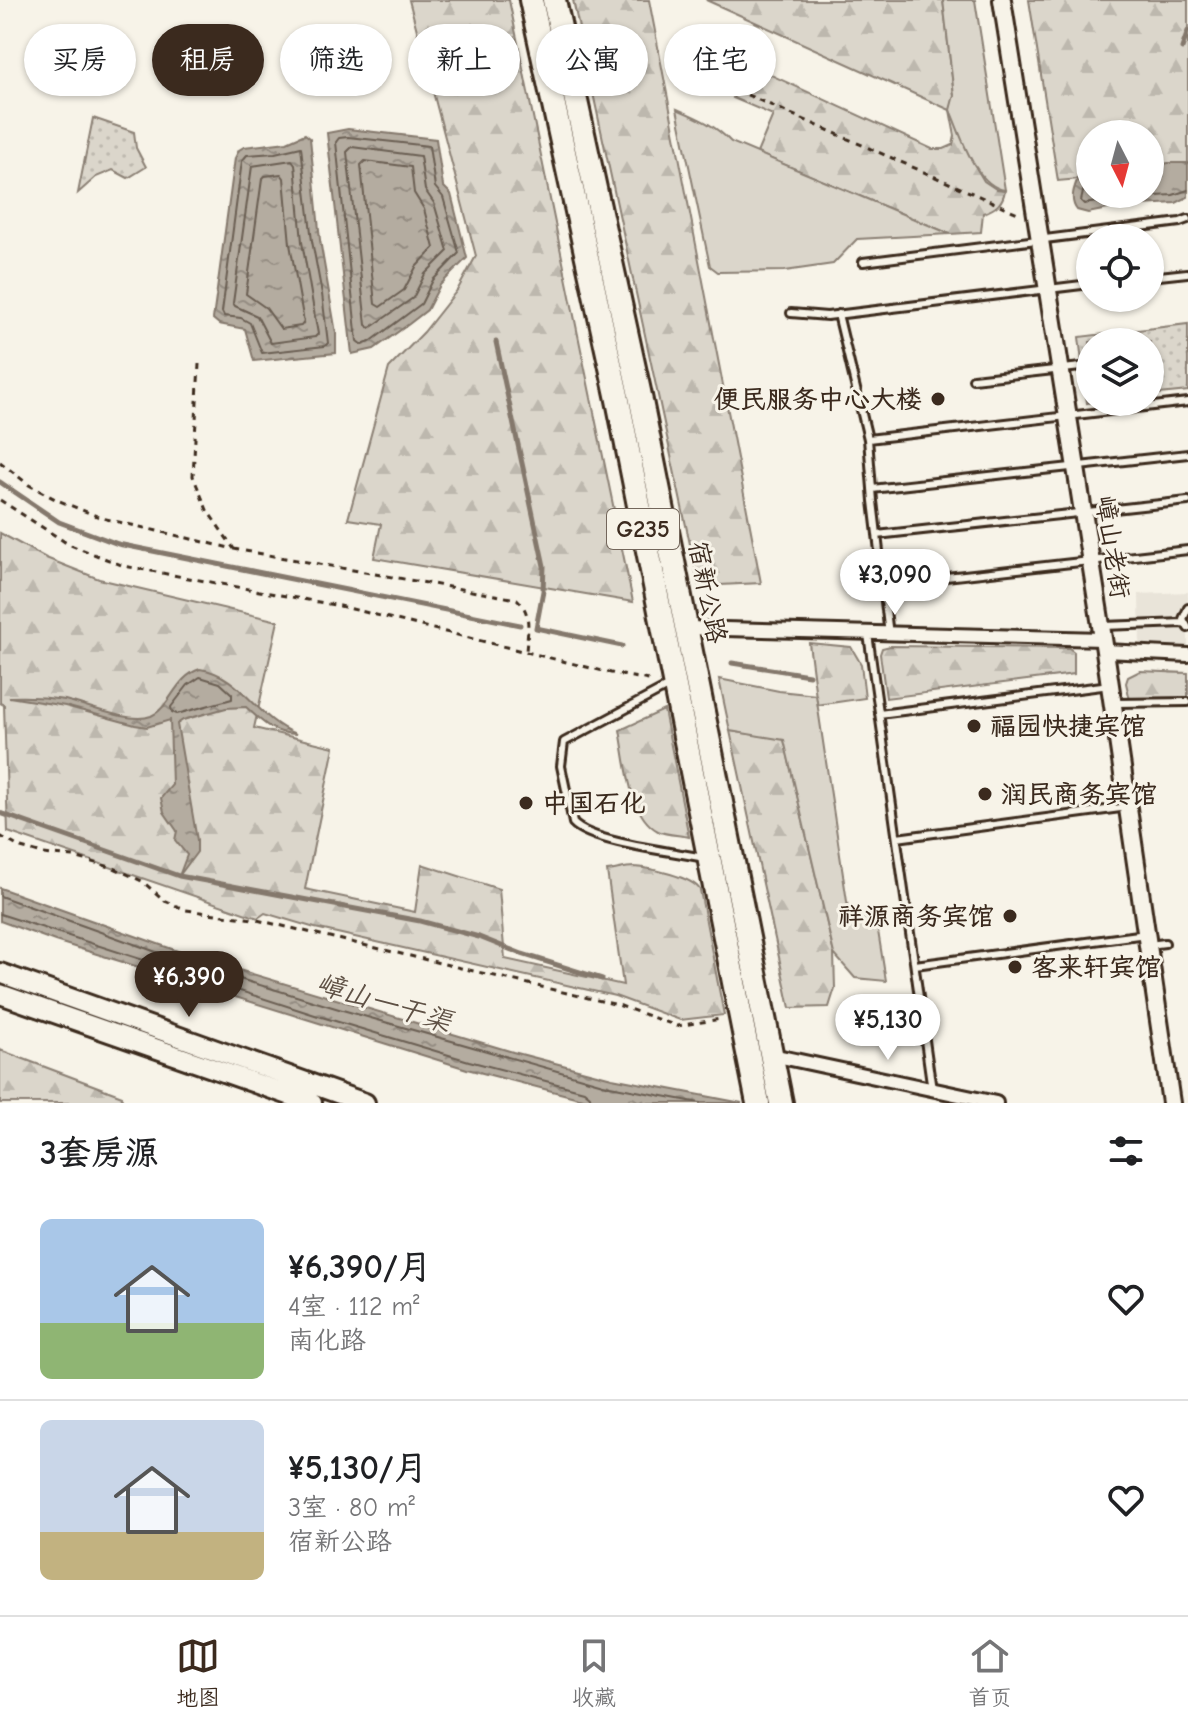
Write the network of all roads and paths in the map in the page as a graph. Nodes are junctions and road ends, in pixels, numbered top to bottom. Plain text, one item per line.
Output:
1 (531, 0) edge
2 (554, 0) edge
3 (1002, 0) edge
4 (750, 96) edge
5 (1188, 219) edge
6 (1039, 221) junction
7 (1042, 239) junction
8 (863, 262) dead end
9 (1187, 273) edge
10 (1164, 275) edge
11 (1076, 285) edge
12 (1050, 288) junction
13 (791, 313) dead end
14 (838, 314) junction
15 (199, 364) dead end
16 (1076, 368) edge
17 (1062, 369) junction
18 (973, 379) dead end
19 (1188, 402) edge
20 (1069, 415) junction
21 (868, 439) junction
22 (1188, 454) edge
23 (0, 462) edge
24 (1077, 466) junction
25 (872, 489) junction
26 (0, 500) edge
27 (1188, 501) edge
28 (1084, 512) junction
29 (877, 535) junction
30 (234, 549) junction
31 (1188, 550) edge
32 (1091, 560) junction
33 (883, 584) junction
34 (1188, 608) edge
35 (1186, 625) edge
36 (686, 628) junction
37 (868, 634) junction
38 (889, 635) junction
39 (1103, 638) junction
40 (526, 652) junction
41 (1188, 655) edge
42 (673, 684) junction
43 (1110, 685) junction
44 (1188, 702) edge
45 (1112, 703) junction
46 (879, 714) junction
47 (1128, 807) junction
48 (0, 836) edge
49 (897, 838) junction
50 (709, 859) junction
51 (1153, 941) junction
52 (915, 965) junction
53 (0, 973) edge
54 (0, 994) edge
55 (741, 1015) junction
56 (761, 1058) junction
57 (932, 1090) junction
58 (312, 1103) edge
59 (365, 1103) edge
60 (758, 1103) edge
61 (781, 1103) edge
62 (996, 1103) edge
63 (1171, 1103) edge

1 - 42 highway, 宿新公路 / G235
2 - 36 highway, 宿新公路 / G235
3 - 6 street, 嶂山老街
4 - 6 path
5 - 7 lane
6 - 7 street, 嶂山老街
7 - 8 lane
7 - 12 street, 嶂山老街
9 - 10 lane
11 - 12 lane
12 - 14 lane
12 - 17 street, 嶂山老街
13 - 14 lane
14 - 21 lane
15 - 30 path
16 - 17 lane
17 - 18 lane
17 - 20 street, 嶂山老街
19 - 20 lane
20 - 21 lane
20 - 24 street, 嶂山老街
21 - 25 lane
22 - 24 lane
23 - 30 path
24 - 25 lane
24 - 28 street, 嶂山老街
25 - 29 lane
26 - 40 path
27 - 28 lane
28 - 29 lane
28 - 32 street, 嶂山老街
29 - 33 lane
30 - 40 path
31 - 32 lane
32 - 33 lane
32 - 39 street, 嶂山老街
33 - 38 lane
34 - 35 lane
35 - 39 lane
36 - 37 street
36 - 56 highway, 宿新公路 / G235
37 - 38 street
37 - 46 lane
38 - 39 street
39 - 41 street
39 - 43 street, 嶂山老街
40 - 42 path
42 - 50 highway, 宿新公路 / G235
42 - 50 lane
43 - 45 street, 嶂山老街
43 - 46 lane
44 - 45 lane
45 - 47 street, 嶂山老街
46 - 49 lane
47 - 49 lane
47 - 51 street, 嶂山老街
48 - 55 path
49 - 52 lane
50 - 55 highway, 宿新公路 / G235
51 - 52 lane
51 - 63 street, 嶂山老街
52 - 57 lane
53 - 59 main road
54 - 58 main road
55 - 56 highway, 宿新公路 / G235
56 - 57 street
56 - 60 highway, 宿新公路
56 - 61 highway, 宿新公路
57 - 62 street

